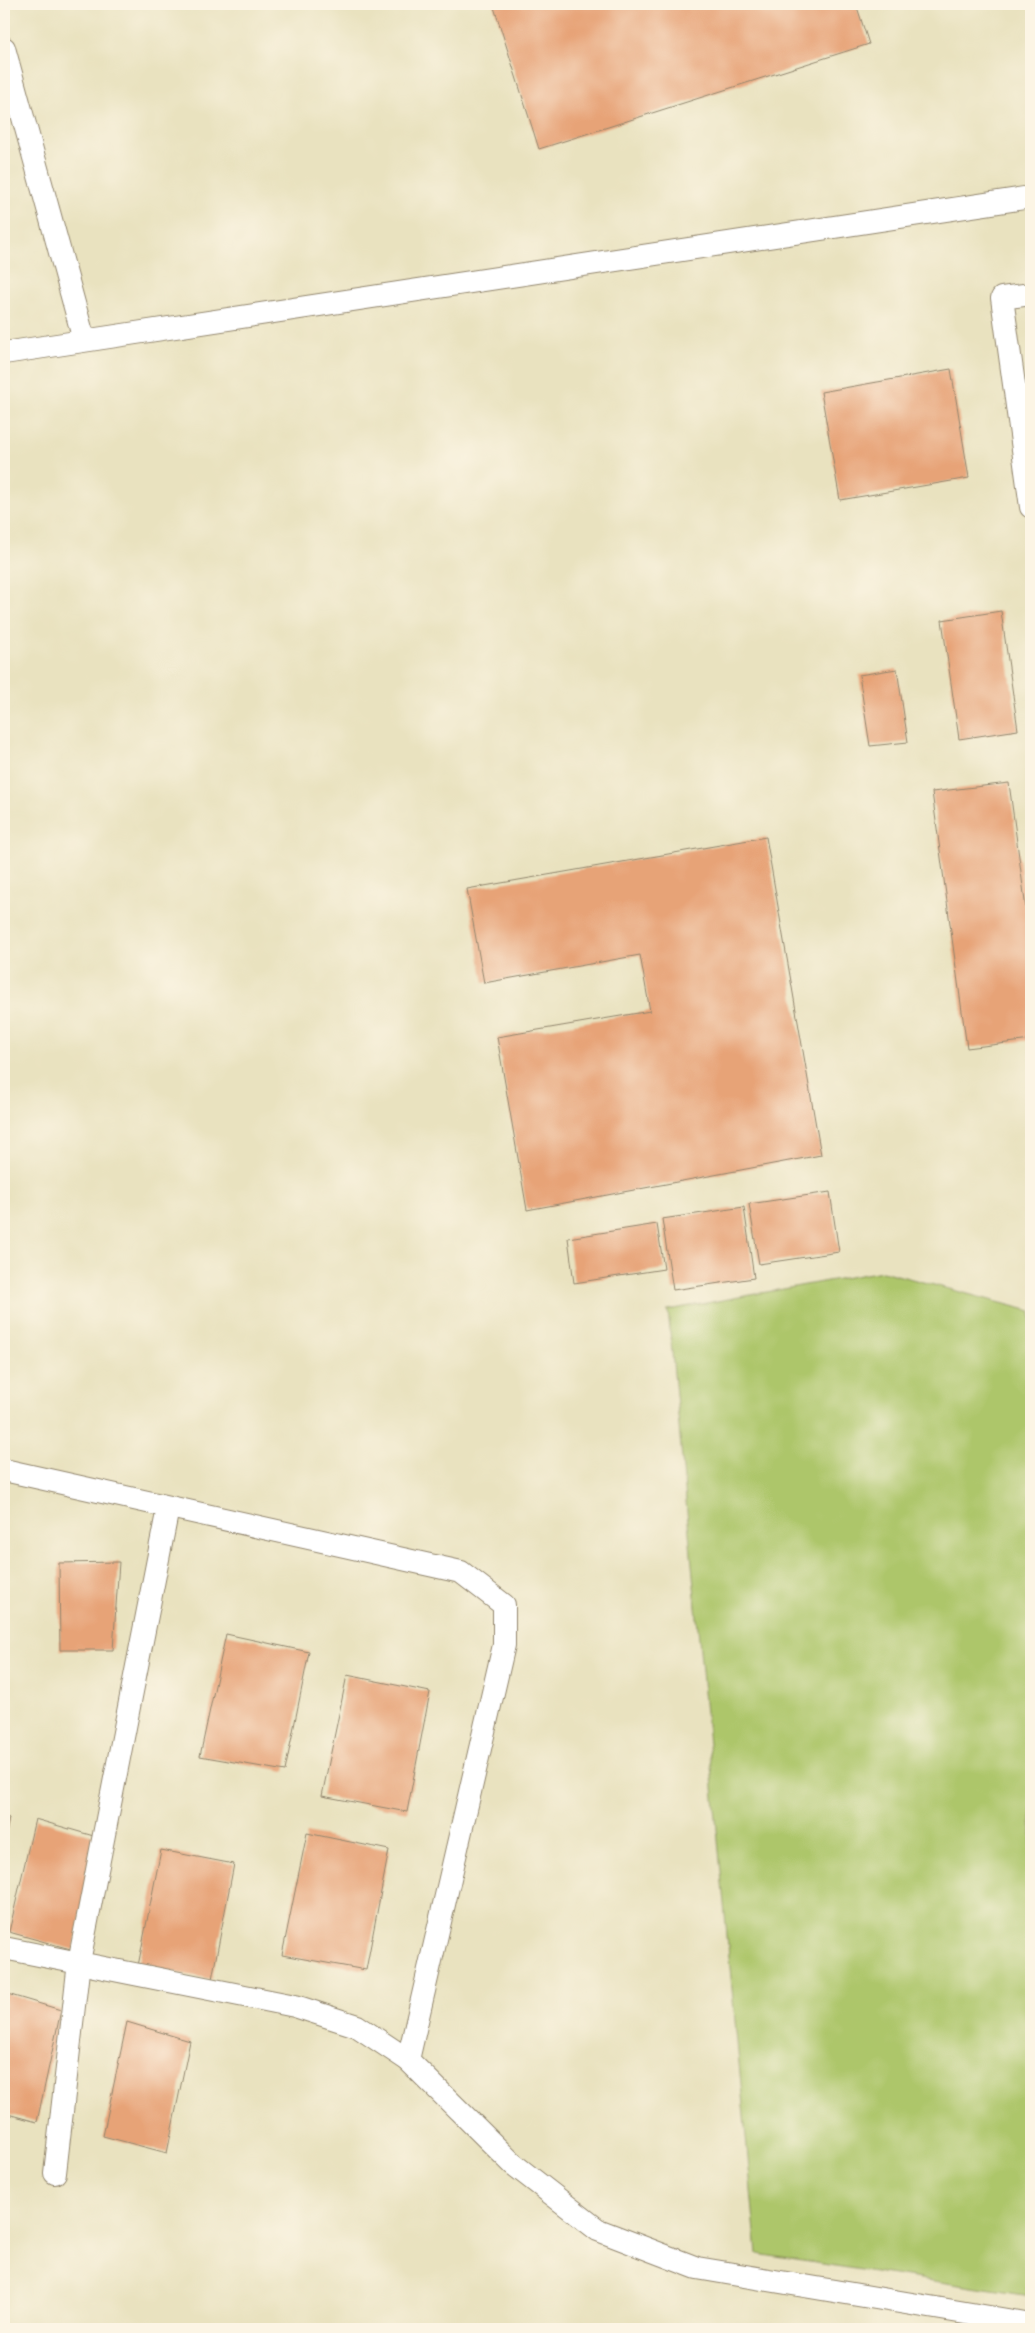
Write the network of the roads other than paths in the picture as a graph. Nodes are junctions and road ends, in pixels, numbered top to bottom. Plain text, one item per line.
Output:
1 (4, 48) edge
2 (8, 80) edge
3 (1031, 197) edge
4 (1031, 294) edge
5 (84, 340) junction
6 (4, 353) edge
7 (1031, 507) edge
8 (4, 1470) edge
9 (168, 1508) junction
10 (4, 1948) edge
11 (79, 1962) junction
12 (408, 2060) junction
13 (55, 2173) dead end
14 (1031, 2324) edge

1 - 2 lane
2 - 5 lane
3 - 5 lane
4 - 7 lane
5 - 6 lane
8 - 9 lane
9 - 11 lane
9 - 12 lane
10 - 11 lane
11 - 12 lane
11 - 13 lane
12 - 14 lane

